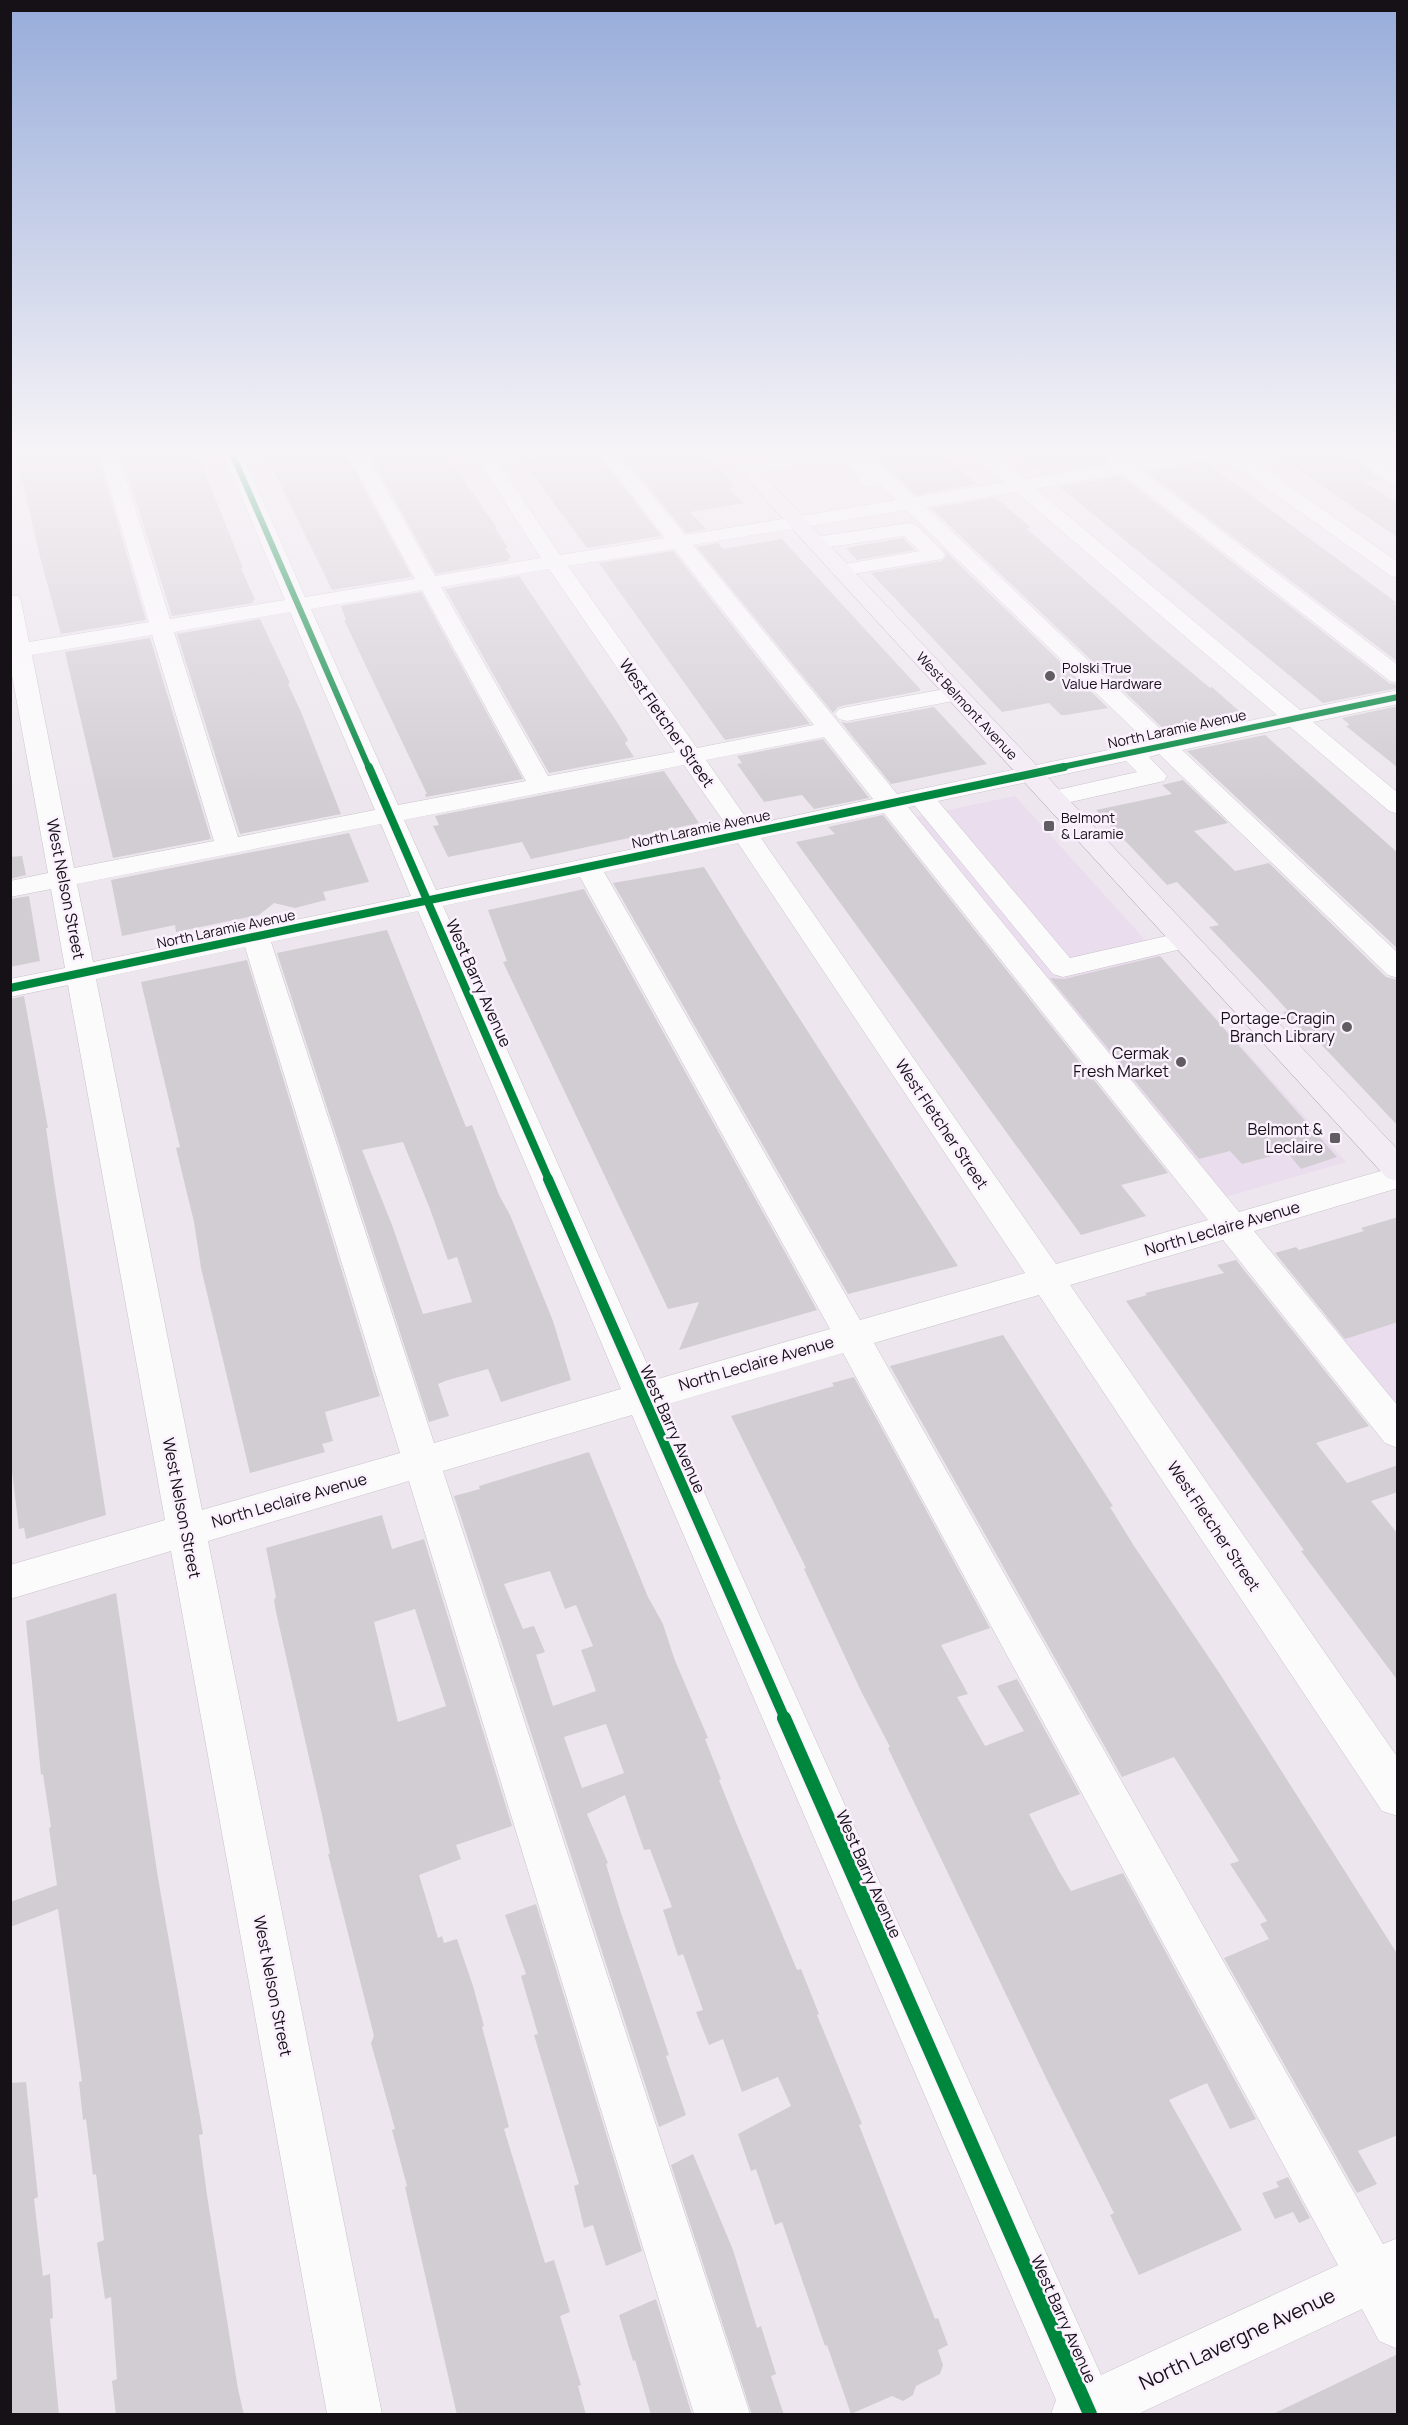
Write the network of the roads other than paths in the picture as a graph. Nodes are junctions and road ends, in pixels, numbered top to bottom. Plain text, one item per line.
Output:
1 (143, 566) edge
2 (280, 566) edge
3 (420, 566) edge
4 (530, 566) edge
5 (558, 566) edge
6 (700, 566) edge
7 (837, 566) edge
8 (865, 566) edge
9 (976, 566) edge
10 (1115, 566) edge
11 (1254, 566) edge
12 (841, 570) junction
13 (429, 583) junction
14 (10, 602) edge
15 (297, 605) junction
16 (162, 627) junction
17 (15, 652) edge
18 (1398, 676) edge
19 (956, 694) junction
20 (1398, 697) edge
21 (1294, 719) junction
22 (838, 721) junction
23 (1164, 746) junction
24 (1131, 753) junction
25 (690, 755) junction
26 (1082, 763) junction
27 (1030, 774) junction
28 (540, 784) junction
29 (1105, 787) junction
30 (921, 797) junction
31 (1053, 798) junction
32 (890, 804) junction
33 (1398, 806) edge
34 (389, 814) junction
35 (745, 834) junction
36 (228, 846) junction
37 (588, 867) junction
38 (64, 879) junction
39 (10, 889) edge
40 (427, 901) junction
41 (256, 937) junction
42 (1185, 940) junction
43 (1398, 969) edge
44 (82, 973) junction
45 (10, 988) edge
46 (1398, 1170) edge
47 (1398, 1177) edge
48 (1230, 1226) junction
49 (1047, 1279) junction
50 (851, 1335) junction
51 (643, 1396) junction
52 (1398, 1433) edge
53 (422, 1461) junction
54 (186, 1530) junction
55 (10, 1582) edge
56 (1398, 1796) edge
57 (1385, 2270) edge
58 (1398, 2322) edge
59 (1085, 2413) edge
60 (354, 2415) edge
61 (722, 2415) edge

1 - 16 street
2 - 15 street, West Barry Avenue
3 - 13 street
4 - 13 street
5 - 25 street, West Fletcher Street
6 - 22 street
7 - 12 main road, West Belmont Avenue
8 - 12 street
9 - 23 street
10 - 21 street
11 - 18 street
12 - 19 main road, West Belmont Avenue
13 - 15 street
13 - 28 street
14 - 17 street, West Nelson Street
15 - 16 street
15 - 34 street, West Barry Avenue
16 - 17 street
16 - 36 street
17 - 38 street, West Nelson Street
19 - 22 street
19 - 27 main road, West Belmont Avenue
20 - 21 street, North Laramie Avenue
21 - 23 street, North Laramie Avenue
21 - 33 street
22 - 25 street
22 - 32 street
23 - 24 street, North Laramie Avenue
23 - 43 street
24 - 26 street, North Laramie Avenue
24 - 29 street
25 - 28 street
25 - 35 street, West Fletcher Street
26 - 27 street, North Laramie Avenue
26 - 29 street
27 - 30 street, North Laramie Avenue
27 - 31 main road, West Belmont Avenue
28 - 34 street
29 - 31 street
30 - 32 street, North Laramie Avenue
30 - 42 street
31 - 42 main road, West Belmont Avenue
32 - 35 street, North Laramie Avenue
32 - 48 street
34 - 36 street
34 - 40 street, West Barry Avenue
35 - 37 street, North Laramie Avenue
35 - 49 street, West Fletcher Street
36 - 38 street
37 - 40 street, North Laramie Avenue
37 - 50 street
38 - 39 street
38 - 44 street, West Nelson Street
40 - 41 street, North Laramie Avenue
40 - 51 street, West Barry Avenue
41 - 44 street, North Laramie Avenue
41 - 53 street
42 - 46 main road, West Belmont Avenue
44 - 45 street, North Laramie Avenue
44 - 54 street, West Nelson Street
47 - 48 street, North Leclaire Avenue
48 - 49 street, North Leclaire Avenue
48 - 52 street
49 - 50 street, North Leclaire Avenue
49 - 56 street, West Fletcher Street
50 - 51 street, North Leclaire Avenue
50 - 57 street
51 - 53 street, North Leclaire Avenue
51 - 59 street, West Barry Avenue
53 - 54 street, North Leclaire Avenue
53 - 61 street
54 - 55 street, North Leclaire Avenue
54 - 60 street, West Nelson Street
57 - 58 street
57 - 59 street, North Lavergne Avenue

